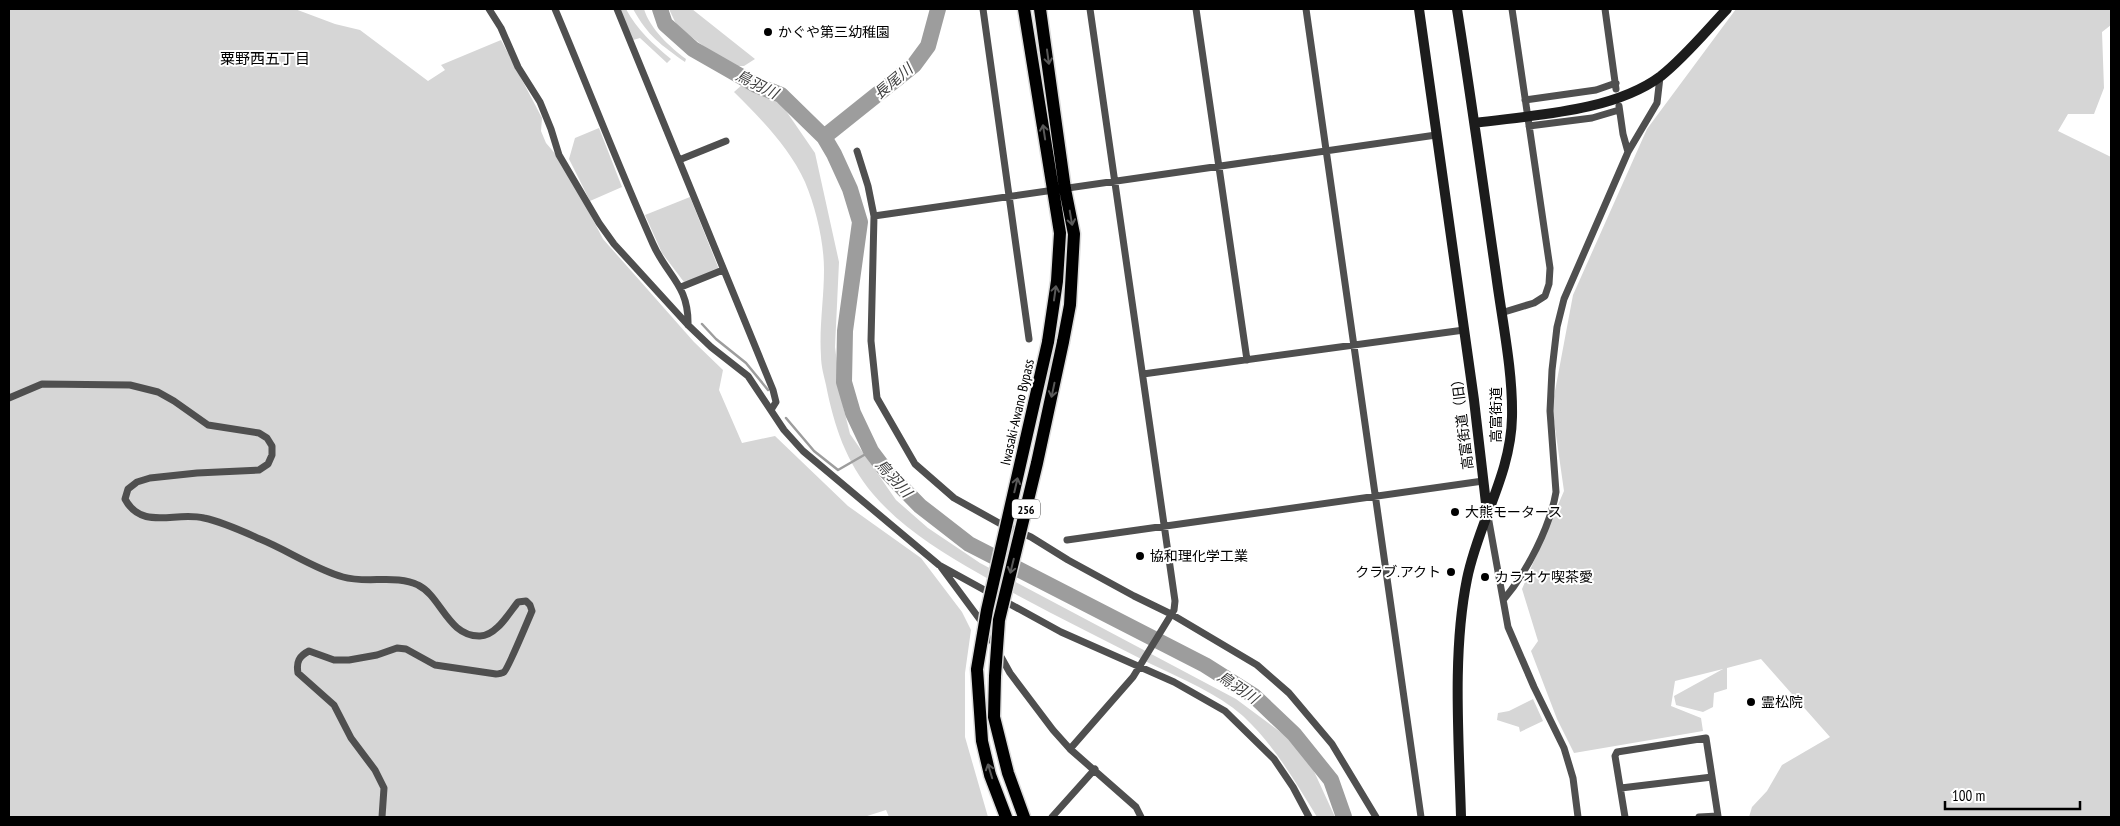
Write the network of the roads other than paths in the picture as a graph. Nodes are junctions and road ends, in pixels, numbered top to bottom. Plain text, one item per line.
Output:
1 (489, 9) edge
2 (555, 9) edge
3 (617, 9) edge
4 (983, 9) edge
5 (1024, 9) edge
6 (1040, 9) edge
7 (1090, 9) edge
8 (1196, 9) edge
9 (1306, 9) edge
10 (1419, 9) edge
11 (1457, 9) edge
12 (1512, 9) edge
13 (1605, 9) edge
14 (1727, 9) edge
15 (1660, 77) junction
16 (1525, 100) junction
17 (1527, 115) junction
18 (1475, 123) junction
19 (1529, 126) junction
20 (1436, 135) junction
21 (726, 140) dead end
22 (857, 151) dead end
23 (1326, 151) junction
24 (1628, 152) junction
25 (679, 160) junction
26 (1218, 167) junction
27 (1114, 182) junction
28 (1060, 189) junction
29 (1010, 195) junction
30 (874, 216) junction
31 (723, 270) junction
32 (681, 287) junction
33 (1501, 313) junction
34 (688, 325) junction
35 (1464, 330) junction
36 (1029, 339) dead end
37 (1353, 345) junction
38 (1247, 360) junction
39 (1143, 374) junction
40 (9, 398) edge
41 (771, 410) junction
42 (1483, 482) junction
43 (1374, 498) junction
44 (1487, 513) junction
45 (1163, 527) junction
46 (1068, 540) dead end
47 (939, 564) junction
48 (1504, 600) junction
49 (1170, 615) junction
50 (1140, 666) junction
51 (1070, 749) junction
52 (1095, 769) junction
53 (1712, 777) junction
54 (1621, 788) junction
55 (1718, 816) edge
56 (382, 817) edge
57 (1006, 817) edge
58 (1024, 817) edge
59 (1052, 817) edge
60 (1141, 817) edge
61 (1309, 817) edge
62 (1376, 817) edge
63 (1421, 817) edge
64 (1460, 817) edge
65 (1578, 817) edge
66 (1625, 817) edge
67 (1699, 817) edge

1 - 34 street
2 - 32 street
3 - 25 street
4 - 29 street
28 -> 5 highway, Iwasaki-Awano Bypass / 256
6 -> 28 highway, Iwasaki-Awano Bypass / 256
7 - 27 street
8 - 26 street
9 - 23 street
10 - 20 street, 高富街道（旧）
11 - 18 street, 高富街道
12 - 16 street
13 - 16 street
14 - 15 street
15 - 17 street
15 - 24 street
16 - 17 street
17 - 18 street
17 - 19 street
18 - 33 street, 高富街道
19 - 24 street
19 - 33 street
20 - 23 street
20 - 35 street, 高富街道（旧）
21 - 25 street
22 - 30 street
23 - 26 street
23 - 37 street
24 - 48 street
25 - 31 street
26 - 27 street
26 - 38 street
27 - 28 street
27 - 39 street
28 - 29 street
57 -> 28 highway, Iwasaki-Awano Bypass / 256, bridge
28 -> 58 highway, Iwasaki-Awano Bypass / 256, bridge
29 - 30 street
29 - 36 street
30 - 49 street
31 - 32 street
31 - 41 street
32 - 34 street
33 - 44 street, 高富街道
34 - 41 street
35 - 37 street
35 - 42 street, 高富街道（旧）
37 - 38 street
37 - 43 street
38 - 39 street
39 - 45 street
40 - 56 street
41 - 47 street
42 - 43 street
42 - 44 street, 高富街道（旧）
43 - 45 street
43 - 63 street
44 - 48 street, 高富街道（旧）
44 - 64 street, 高富街道
45 - 46 street
45 - 49 street
47 - 50 street
47 - 51 street
48 - 65 street, 高富街道（旧）
49 - 50 street
49 - 62 street
50 - 51 street
50 - 61 street
51 - 52 street
52 - 59 street
52 - 60 street
53 - 54 street
53 - 54 street
53 - 55 street
54 - 66 street
55 - 67 street

